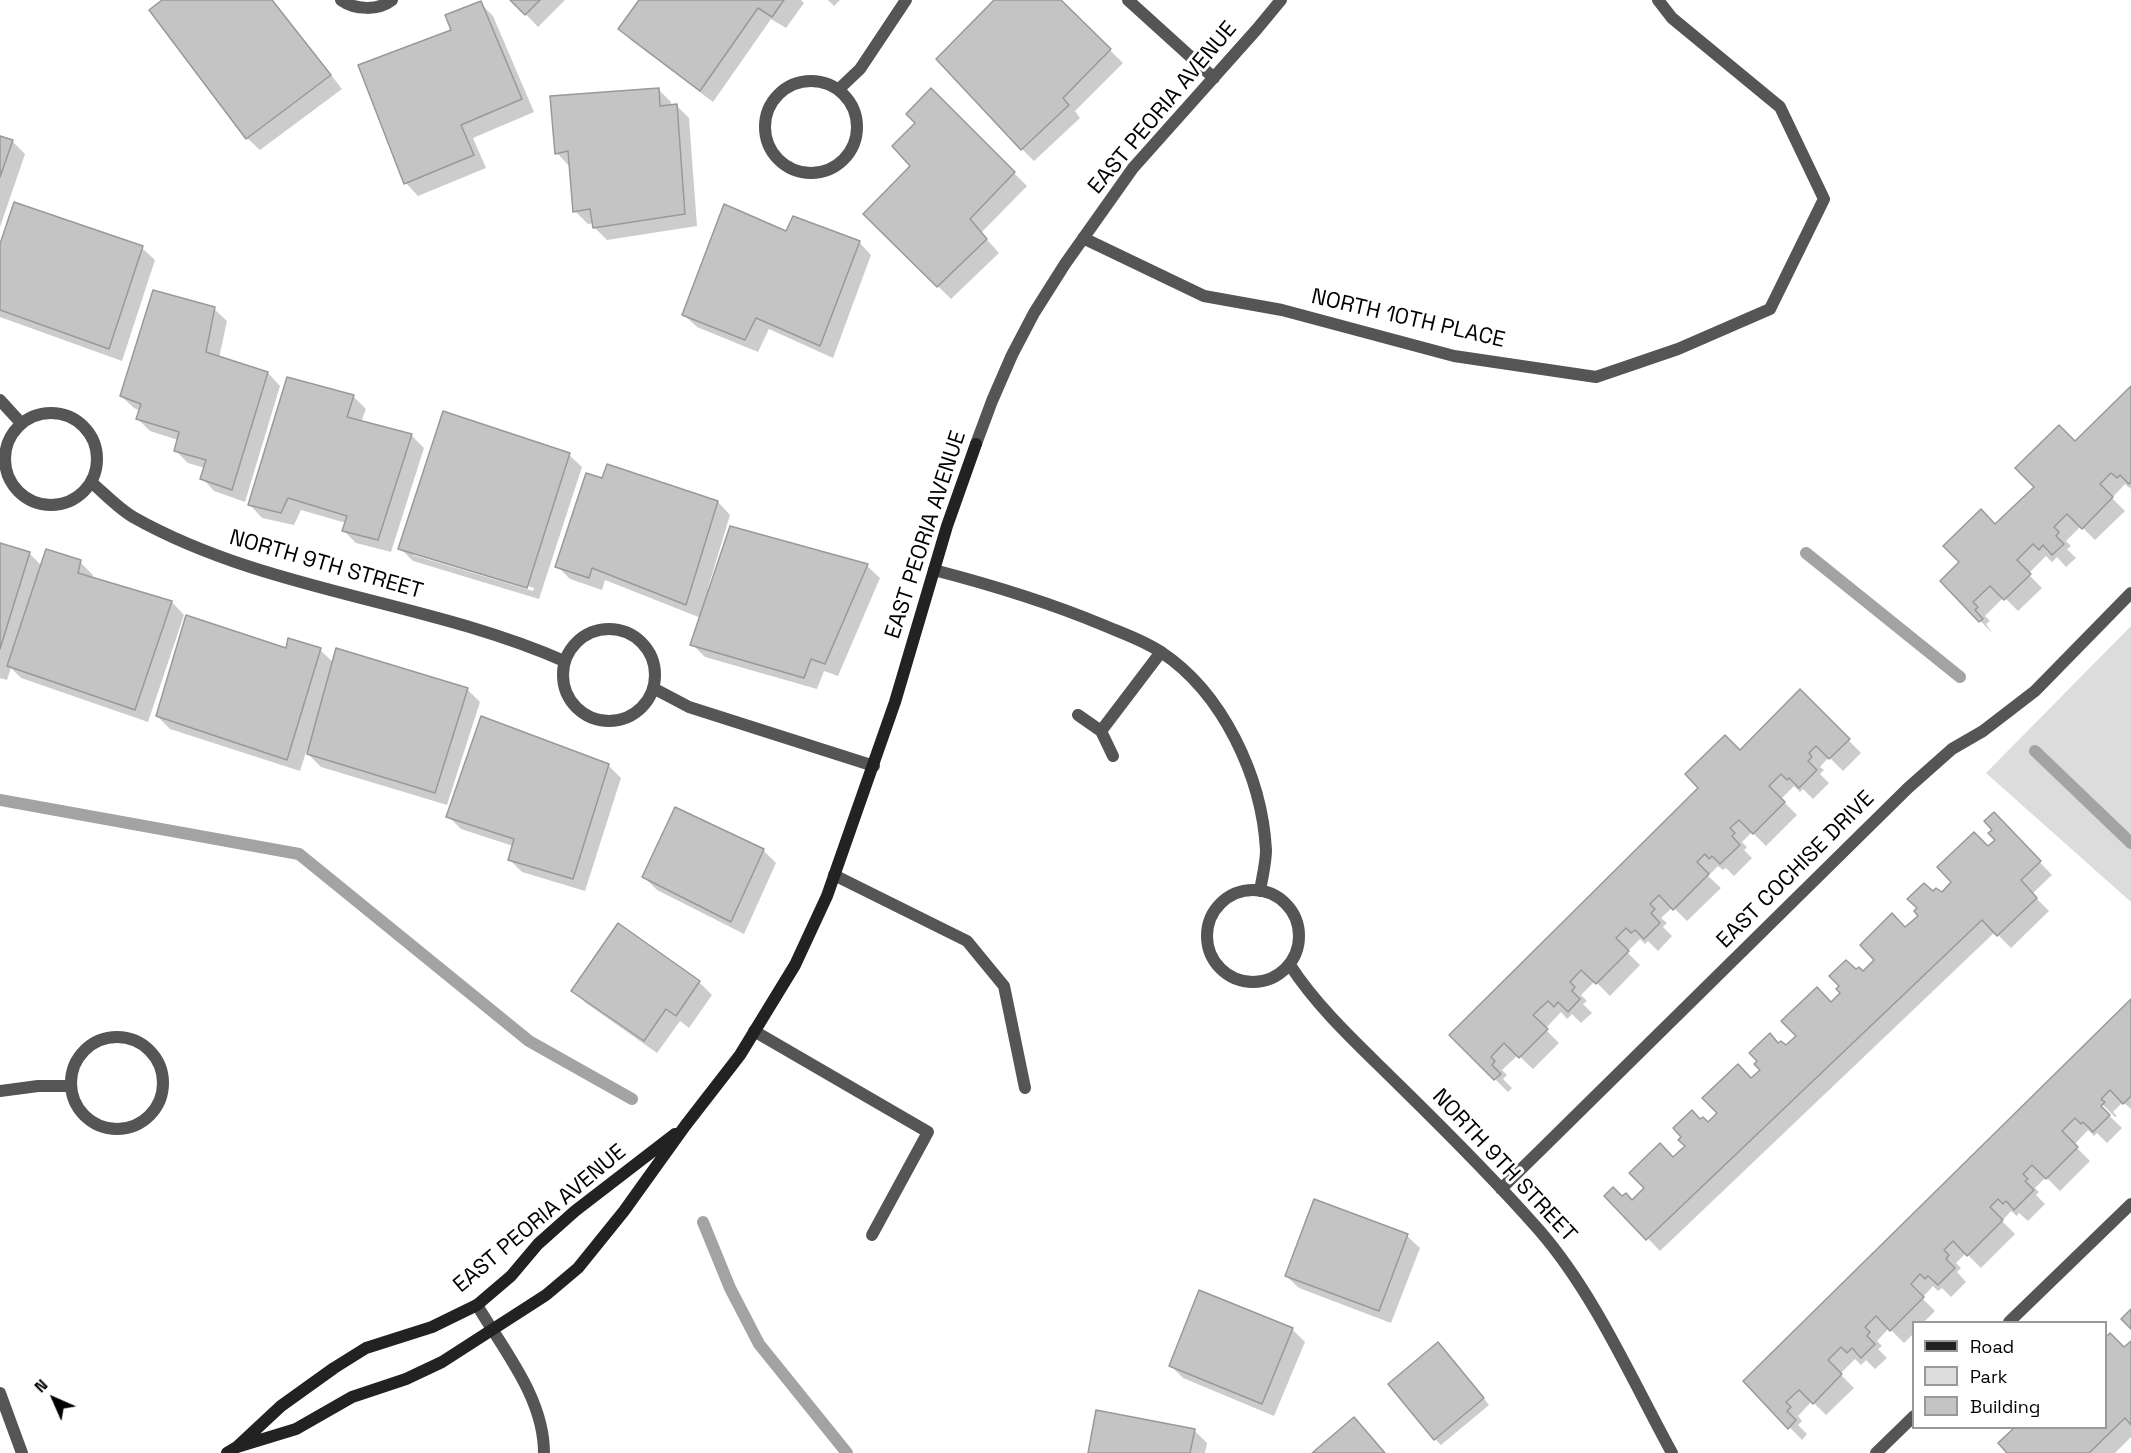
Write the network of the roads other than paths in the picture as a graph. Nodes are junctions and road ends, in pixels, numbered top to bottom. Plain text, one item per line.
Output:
1 (341, 0) edge
2 (392, 0) edge
3 (906, 0) edge
4 (1128, 0) edge
5 (1281, 0) edge
6 (1658, 0) edge
7 (1214, 78) junction
8 (839, 89) junction
9 (1083, 238) junction
10 (0, 400) edge
11 (21, 423) junction
12 (91, 482) junction
13 (934, 570) junction
14 (2131, 593) edge
15 (1161, 652) junction
16 (564, 661) junction
17 (653, 687) junction
18 (1078, 715) dead end
19 (1101, 731) junction
20 (1113, 756) dead end
21 (874, 766) junction
22 (834, 875) junction
23 (1260, 891) junction
24 (1290, 965) junction
25 (754, 1031) junction
26 (71, 1086) junction
27 (1025, 1088) dead end
28 (0, 1090) edge
29 (685, 1126) junction
30 (1501, 1190) junction
31 (2131, 1204) edge
32 (872, 1235) dead end
33 (477, 1305) junction
34 (2011, 1321) edge
35 (492, 1330) junction
36 (0, 1393) edge
37 (1912, 1418) edge
38 (232, 1450) edge
39 (22, 1453) edge
40 (544, 1453) edge
41 (1672, 1453) edge
42 (1876, 1453) edge

1 - 2 street
3 - 8 street
4 - 7 street
5 - 7 street, EAST PEORIA AVENUE
6 - 9 street, NORTH 10TH PLACE
7 - 9 street, EAST PEORIA AVENUE
8 - 8 street
9 - 13 street, EAST PEORIA AVENUE
10 - 11 street
11 - 12 street
11 - 12 street
12 - 16 street, NORTH 9TH STREET
13 - 15 street
13 - 21 street, EAST PEORIA AVENUE
14 - 30 street, EAST COCHISE DRIVE
15 - 19 street
15 - 23 street
16 - 17 street
16 - 17 street
17 - 21 street
18 - 19 street
19 - 20 street
21 - 22 street, EAST PEORIA AVENUE
22 - 25 street, EAST PEORIA AVENUE
22 - 27 street
23 - 24 street
23 - 24 street
24 - 30 street, NORTH 9TH STREET
25 - 29 street, EAST PEORIA AVENUE
25 - 32 street
26 - 26 street
26 - 28 street
29 - 33 street, EAST PEORIA AVENUE
29 - 35 street, EAST PEORIA AVENUE
30 - 41 street, NORTH 9TH STREET
31 - 34 street
33 - 35 street
33 - 38 street, EAST PEORIA AVENUE
35 - 38 street, EAST PEORIA AVENUE
35 - 40 street
36 - 39 street
37 - 42 street

